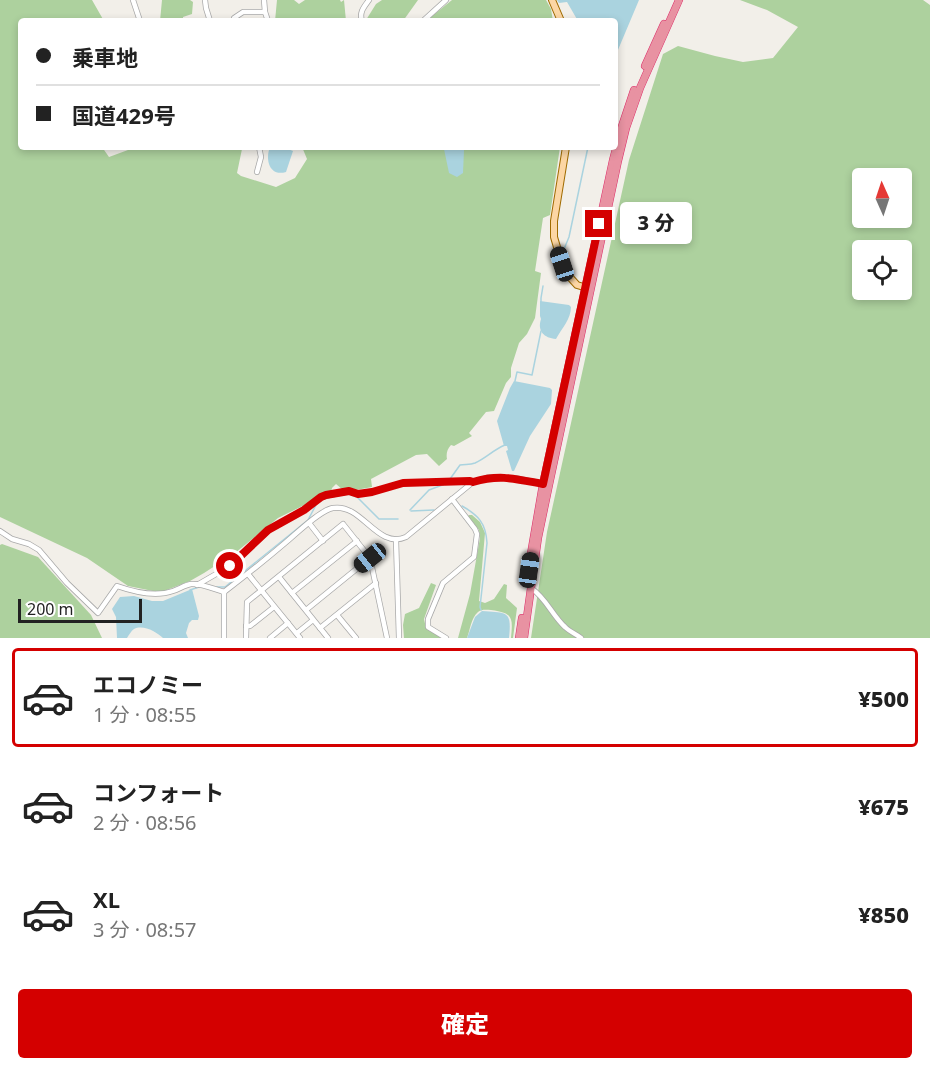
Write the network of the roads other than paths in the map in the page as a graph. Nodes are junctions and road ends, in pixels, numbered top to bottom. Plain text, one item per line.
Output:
1 (133, 0) edge
2 (205, 0) edge
3 (264, 0) edge
4 (369, 0) edge
5 (446, 0) edge
6 (552, 0) edge
7 (674, 0) edge
8 (679, 0) edge
9 (243, 12) junction
10 (265, 12) junction
11 (139, 18) edge
12 (209, 18) edge
13 (234, 18) edge
14 (244, 18) edge
15 (267, 18) edge
16 (362, 18) edge
17 (426, 18) edge
18 (560, 18) edge
19 (618, 145) edge
20 (260, 150) edge
21 (566, 150) edge
22 (617, 150) edge
23 (257, 172) dead end
24 (588, 288) junction
25 (473, 482) junction
26 (546, 484) junction
27 (452, 499) junction
28 (309, 523) junction
29 (0, 531) edge
30 (396, 540) junction
31 (323, 541) junction
32 (357, 541) junction
33 (370, 558) junction
34 (248, 574) junction
35 (279, 577) junction
36 (376, 583) junction
37 (197, 585) junction
38 (531, 588) junction
39 (261, 591) junction
40 (224, 592) junction
41 (292, 593) junction
42 (274, 607) junction
43 (306, 610) junction
44 (337, 615) junction
45 (313, 620) junction
46 (288, 623) junction
47 (246, 626) junction
48 (320, 628) junction
49 (298, 636) edge
50 (224, 638) edge
51 (246, 638) edge
52 (270, 638) edge
53 (328, 638) edge
54 (356, 638) edge
55 (387, 638) edge
56 (399, 638) edge
57 (446, 638) edge
58 (519, 638) edge
59 (524, 638) edge
60 (581, 638) edge

1 - 11 street
2 - 12 street
3 - 10 street
4 - 16 street
5 - 17 street
6 - 18 main road
7 - 19 highway
8 - 24 highway
9 - 10 street
9 - 13 street
9 - 14 street
10 - 15 street
20 - 23 street
21 - 24 main road
22 - 24 highway
24 - 26 highway
25 - 26 street
25 - 27 street
25 - 37 street
26 - 38 highway
26 - 58 highway
27 - 30 street
27 - 57 street
28 - 30 street
28 - 31 street
28 - 34 street
29 - 37 street
30 - 56 street
31 - 32 street
31 - 35 street
32 - 33 street
32 - 41 street
33 - 36 street
33 - 43 street
34 - 39 street
34 - 40 street
35 - 39 street
35 - 41 street
36 - 44 street
36 - 55 street
37 - 40 street
38 - 59 highway
38 - 60 street
39 - 42 street
39 - 47 street
40 - 50 street
41 - 43 street
42 - 46 street
42 - 47 street
43 - 45 street
44 - 48 street
44 - 54 street
45 - 48 street
45 - 49 street
46 - 49 street
46 - 52 street
47 - 51 street
48 - 53 street

